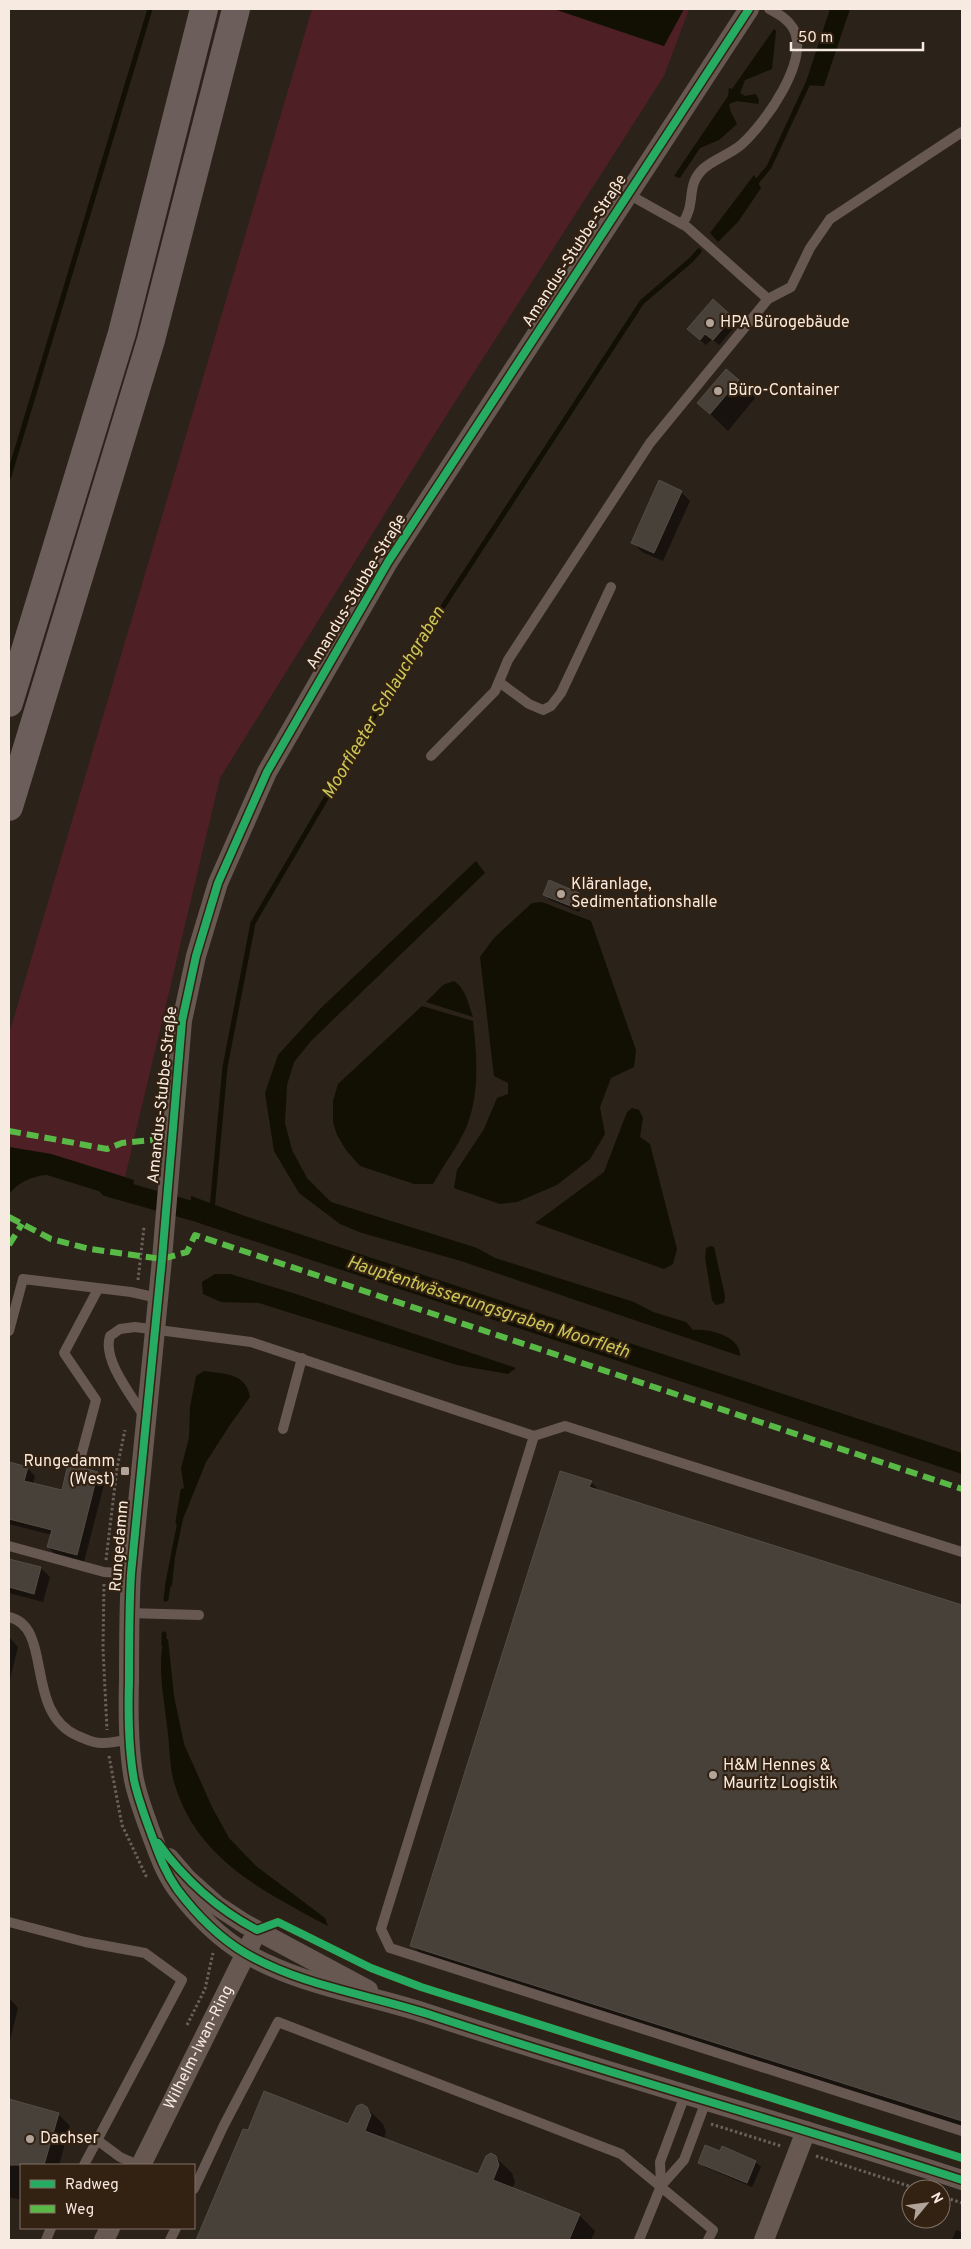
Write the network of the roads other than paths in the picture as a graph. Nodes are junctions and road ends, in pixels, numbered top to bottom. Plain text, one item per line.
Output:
1 (204, 9) edge
2 (236, 9) edge
3 (749, 9) edge
4 (769, 9) edge
5 (962, 132) edge
6 (628, 194) junction
7 (682, 224) junction
8 (768, 300) junction
9 (612, 587) dead end
10 (499, 682) junction
11 (9, 703) edge
12 (431, 756) dead end
13 (9, 807) edge
14 (162, 1259) joint
15 (98, 1289) junction
16 (158, 1298) junction
17 (9, 1331) edge
18 (154, 1331) junction
19 (302, 1358) junction
20 (145, 1418) junction
21 (283, 1429) dead end
22 (534, 1436) junction
23 (80, 1460) dead end
24 (9, 1546) edge
25 (962, 1552) edge
26 (131, 1574) junction
27 (128, 1613) junction
28 (199, 1615) dead end
29 (9, 1617) edge
30 (130, 1739) junction
31 (151, 1833) junction
32 (9, 1922) edge
33 (257, 1930) junction
34 (241, 1960) junction
35 (388, 2000) junction
36 (685, 2095) junction
37 (706, 2101) junction
38 (806, 2130) junction
39 (962, 2131) edge
40 (98, 2140) junction
41 (85, 2164) edge
42 (137, 2164) edge
43 (139, 2164) edge
44 (962, 2180) edge
45 (661, 2186) junction
46 (195, 2188) edge
47 (639, 2240) edge
48 (708, 2240) edge
49 (764, 2240) edge

1 - 11 highway
2 - 13 highway
3 - 6 street, Amandus-Stubbe-Straße
4 - 7 lane
5 - 8 lane
6 - 7 lane
6 - 14 street, Amandus-Stubbe-Straße
7 - 8 lane
8 - 10 lane
9 - 10 lane
10 - 12 lane
14 - 16 street, Rungedamm
15 - 16 lane
15 - 17 lane
15 - 23 lane
16 - 18 street, Rungedamm
18 - 19 lane
18 - 20 street, Rungedamm
18 - 20 lane
19 - 21 lane
19 - 22 lane
20 - 26 street, Rungedamm
22 - 25 lane
22 - 39 lane
24 - 26 lane
26 - 27 street, Rungedamm
27 - 28 lane
27 - 30 street, Rungedamm
29 - 30 lane
30 - 31 street, Rungedamm
31 - 33 street, Rungedamm
31 - 34 street, Rungedamm
32 - 40 lane
33 - 34 street, Wilhelm-Iwan-Ring
33 - 35 street, Rungedamm
34 - 35 street, Rungedamm
34 - 43 street, Wilhelm-Iwan-Ring
35 - 36 street, Rungedamm
36 - 37 street, Rungedamm
36 - 45 lane
37 - 38 street, Rungedamm
37 - 45 lane
38 - 44 street, Rungedamm
38 - 49 street
40 - 41 lane
40 - 42 lane
45 - 46 lane
45 - 47 lane
45 - 48 lane

